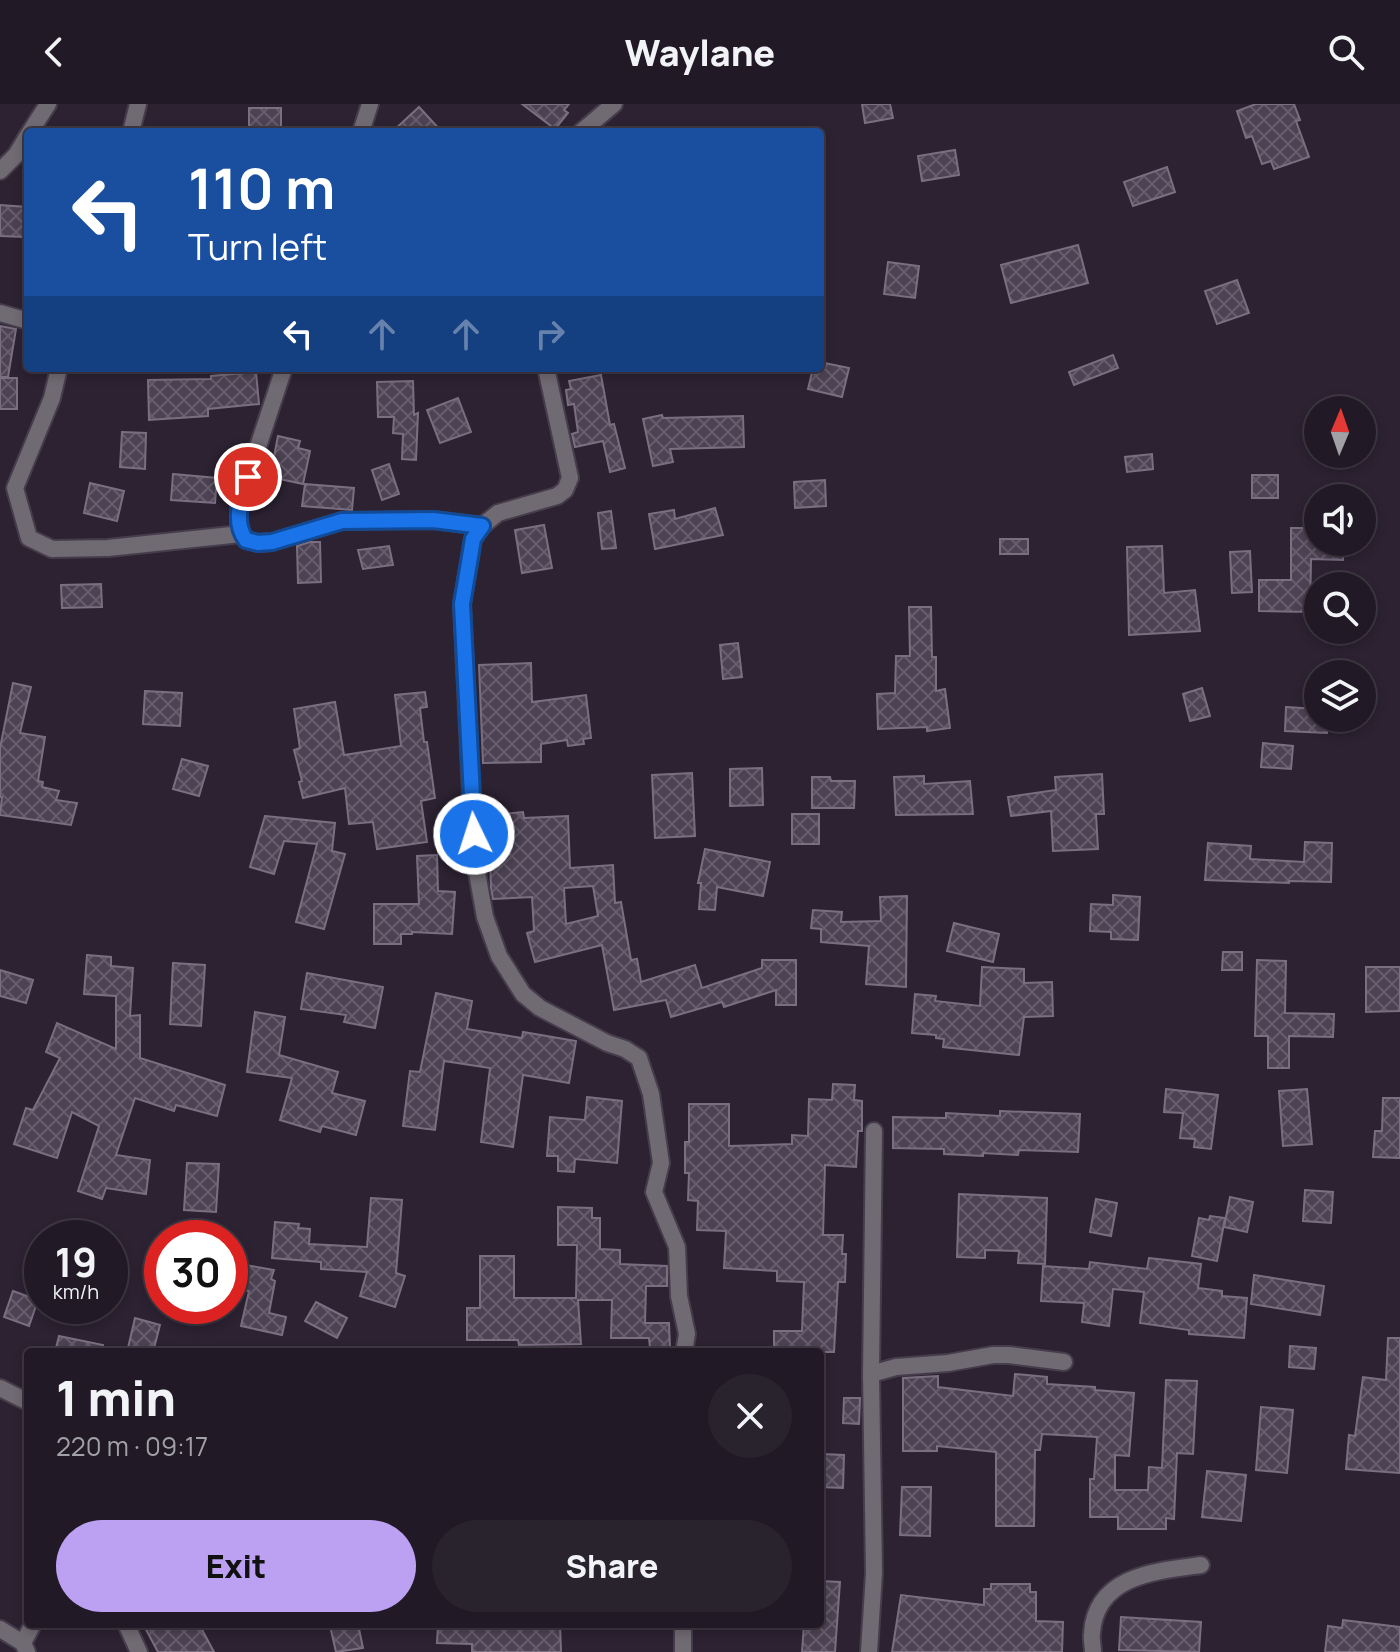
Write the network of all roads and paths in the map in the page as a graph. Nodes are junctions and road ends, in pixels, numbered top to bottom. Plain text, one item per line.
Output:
1 (48, 104) edge
2 (138, 104) edge
3 (370, 104) edge
4 (614, 104) edge
5 (33, 128) edge
6 (132, 128) edge
7 (362, 128) edge
8 (586, 128) edge
9 (24, 142) edge
10 (0, 171) edge
11 (0, 313) edge
12 (24, 320) edge
13 (58, 372) edge
14 (283, 372) edge
15 (547, 372) edge
16 (482, 526) junction
17 (241, 534) junction
18 (874, 1131) dead end
19 (685, 1348) edge
20 (1064, 1362) dead end
21 (871, 1374) junction
22 (0, 1388) edge
23 (24, 1400) edge
24 (1201, 1565) dead end
25 (32, 1628) edge
26 (128, 1628) edge
27 (683, 1628) edge
28 (0, 1629) edge
29 (25, 1647) edge
30 (139, 1652) edge
31 (683, 1652) edge
32 (869, 1652) edge
33 (1093, 1652) edge

1 - 5 street
2 - 6 street
3 - 7 street
4 - 8 street
9 - 10 street
11 - 12 street
13 - 17 street
14 - 17 street
15 - 16 street
16 - 17 street
16 - 19 street
18 - 21 street
20 - 21 street
21 - 32 street
22 - 23 street
24 - 33 street
25 - 29 street
26 - 30 street
27 - 31 street
28 - 29 street

